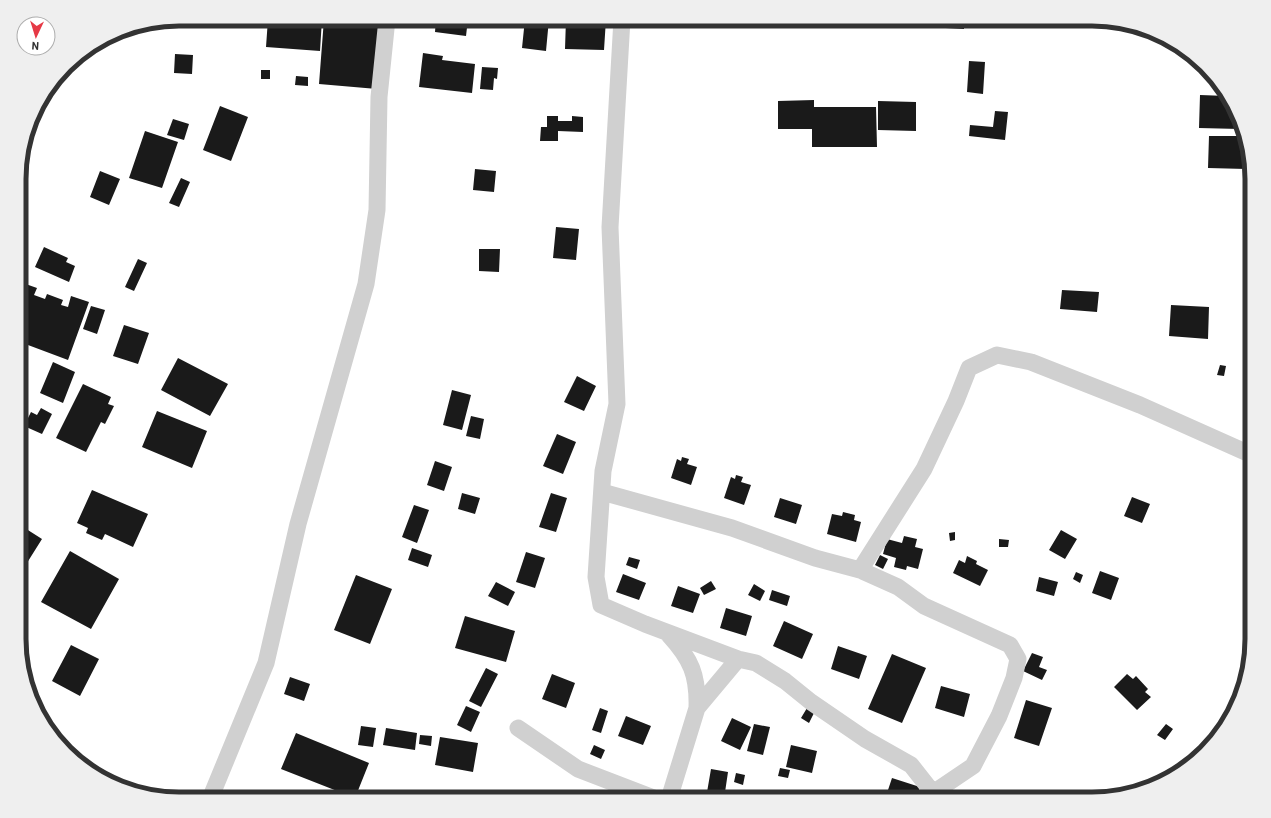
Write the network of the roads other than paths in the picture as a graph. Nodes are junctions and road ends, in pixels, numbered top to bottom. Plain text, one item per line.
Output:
1 (386, 26) edge
2 (622, 26) edge
3 (1245, 452) edge
4 (602, 492) junction
5 (860, 570) junction
6 (665, 631) junction
7 (738, 659) junction
8 (696, 708) junction
9 (518, 728) dead end
10 (213, 792) edge
11 (638, 792) edge
12 (671, 792) edge
13 (930, 792) edge
14 (938, 792) edge

1 - 10 street
2 - 4 street
3 - 5 street
4 - 5 street
4 - 6 street
5 - 14 street
6 - 7 street
6 - 8 street
7 - 8 street
7 - 13 street
8 - 12 street
9 - 11 street

